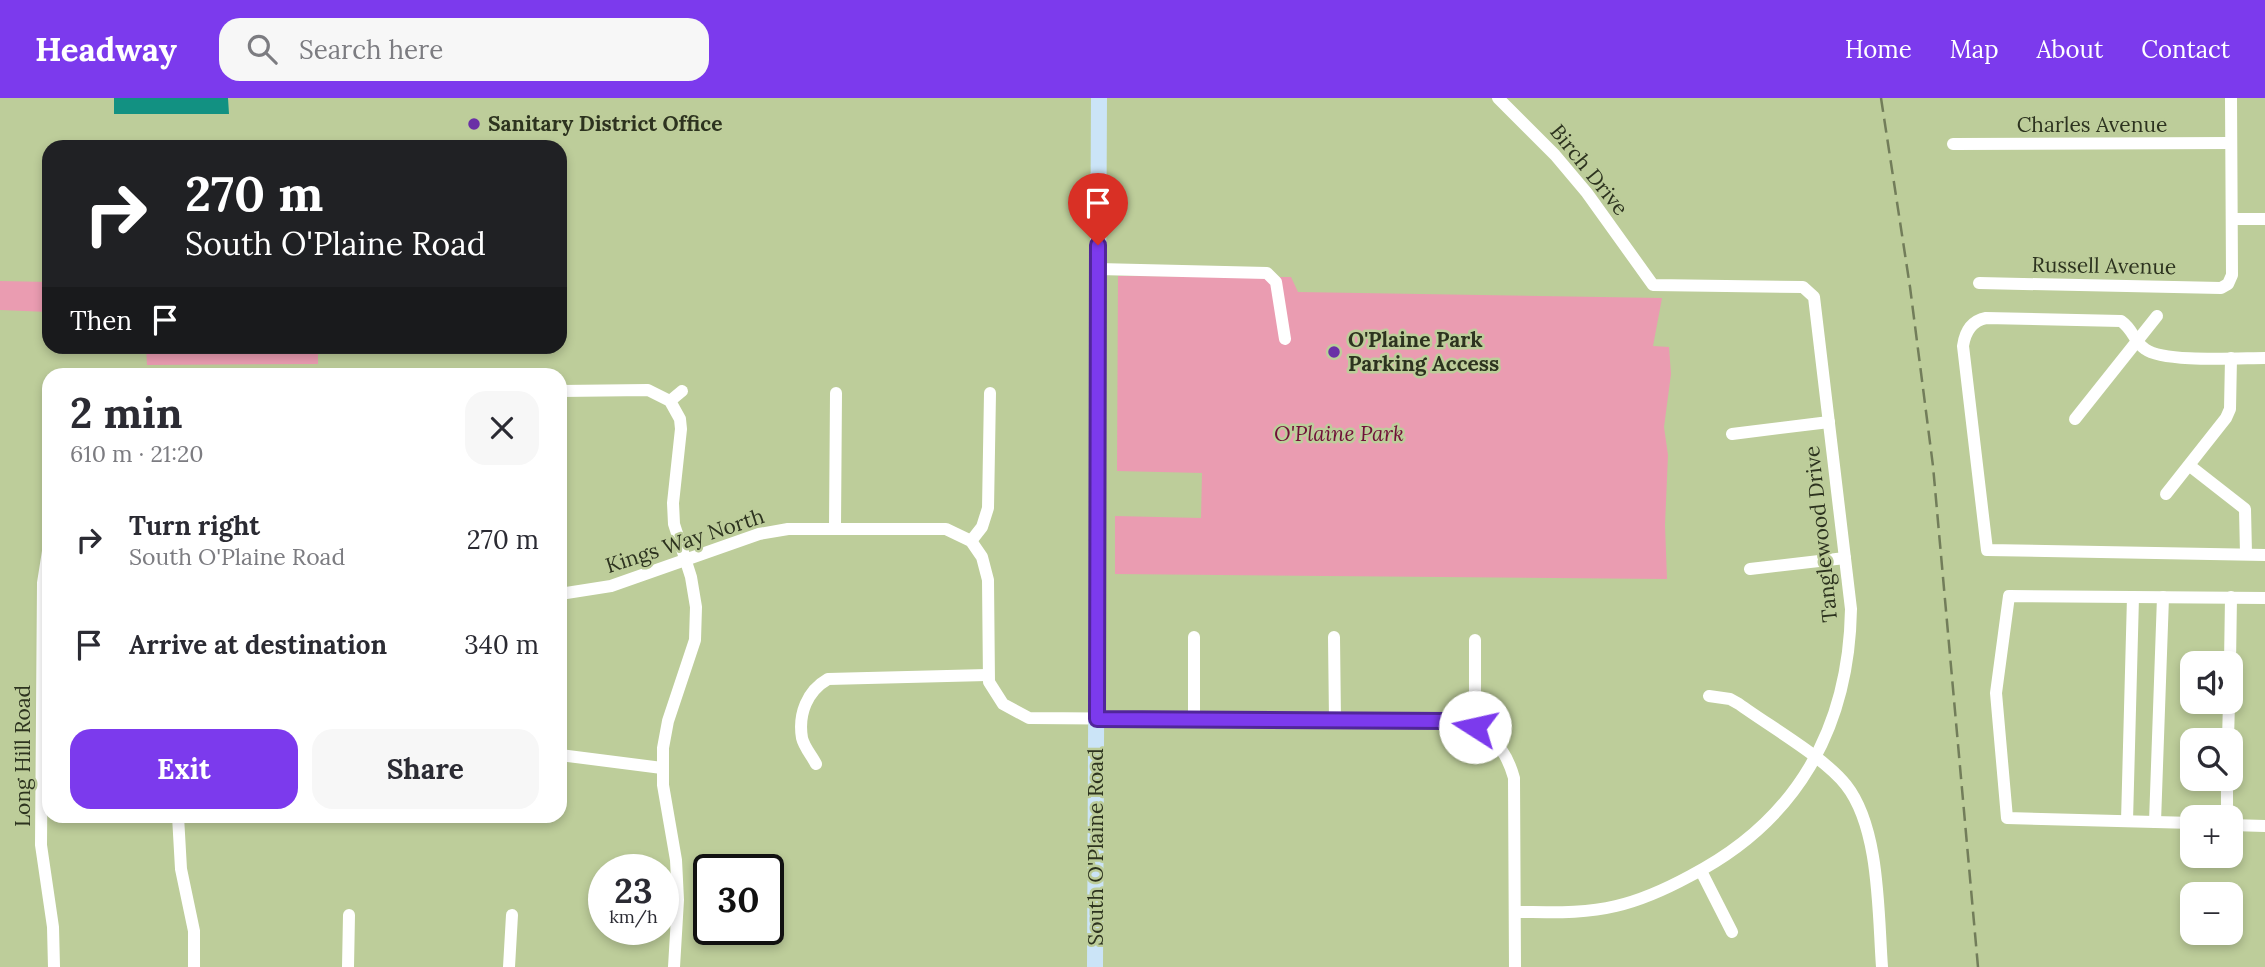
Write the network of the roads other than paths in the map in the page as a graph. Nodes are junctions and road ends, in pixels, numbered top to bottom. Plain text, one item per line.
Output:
1 (1099, 98) edge
2 (1498, 98) edge
3 (2231, 98) edge
4 (1953, 144) dead end
5 (2231, 144) junction
6 (2232, 219) junction
7 (2265, 219) edge
8 (1098, 269) junction
9 (1979, 283) dead end
10 (2157, 316) dead end
11 (1818, 322) joint
12 (1285, 339) dead end
13 (2136, 342) junction
14 (2231, 358) junction
15 (2265, 358) edge
16 (567, 391) edge
17 (682, 391) dead end
18 (836, 393) dead end
19 (990, 393) dead end
20 (670, 401) junction
21 (2075, 419) dead end
22 (1829, 422) junction
23 (1732, 434) dead end
24 (2190, 466) junction
25 (2166, 494) dead end
26 (835, 527) junction
27 (971, 541) junction
28 (2246, 554) junction
29 (2265, 555) edge
30 (1845, 558) junction
31 (685, 560) junction
32 (1750, 569) dead end
33 (567, 593) edge
34 (2133, 597) junction
35 (2163, 597) junction
36 (2231, 597) junction
37 (2265, 598) edge
38 (1194, 637) dead end
39 (1334, 637) dead end
40 (1475, 640) dead end
41 (2230, 651) edge
42 (987, 675) junction
43 (1709, 696) dead end
44 (1097, 719) junction
45 (1194, 720) junction
46 (1335, 720) junction
47 (1475, 727) junction
48 (567, 756) edge
49 (1815, 758) junction
50 (816, 764) dead end
51 (662, 768) junction
52 (2127, 821) junction
53 (42, 822) edge
54 (2155, 822) junction
55 (178, 823) edge
56 (2180, 823) edge
57 (2243, 825) edge
58 (2265, 826) edge
59 (1701, 871) junction
60 (1515, 912) junction
61 (349, 915) dead end
62 (512, 915) dead end
63 (1732, 932) dead end
64 (54, 967) edge
65 (194, 967) edge
66 (348, 967) edge
67 (509, 967) edge
68 (674, 967) edge
69 (1095, 967) edge
70 (1515, 967) edge
71 (1882, 967) edge

1 - 8 main road, South O'Plaine Road
2 - 11 street, Birch Drive
3 - 5 street
4 - 5 street, Charles Avenue
5 - 6 street
6 - 7 street
6 - 9 street, Russell Avenue
8 - 12 street
8 - 44 main road, South O'Plaine Road
10 - 13 street
11 - 22 street, Tanglewood Drive
13 - 14 street
13 - 21 street
13 - 28 street
14 - 15 street
14 - 24 street
16 - 20 street
17 - 20 street
18 - 26 street
19 - 27 street
20 - 31 street
22 - 23 street
22 - 30 street, Tanglewood Drive
24 - 25 street
24 - 28 street
26 - 27 street, Kings Way North
26 - 31 street, Kings Way North
27 - 42 street
28 - 29 street
30 - 32 street
30 - 49 street, Tanglewood Drive
31 - 33 street, Kings Way North
31 - 51 street
34 - 35 street
34 - 52 street
34 - 52 street
35 - 36 street
35 - 54 street
36 - 37 street
36 - 41 street
38 - 45 street
39 - 46 street
40 - 47 street
42 - 44 street
42 - 50 street
43 - 49 street
44 - 45 street
44 - 69 main road, South O'Plaine Road
45 - 46 street
46 - 47 street
47 - 60 street
48 - 51 street
49 - 59 street, Tanglewood Drive
49 - 71 street
51 - 68 street
52 - 54 street
53 - 64 street, Long Hill Road
54 - 56 street
55 - 65 street
57 - 58 street
59 - 60 street, Tanglewood Drive
59 - 63 street
60 - 70 street
61 - 66 street
62 - 67 street

